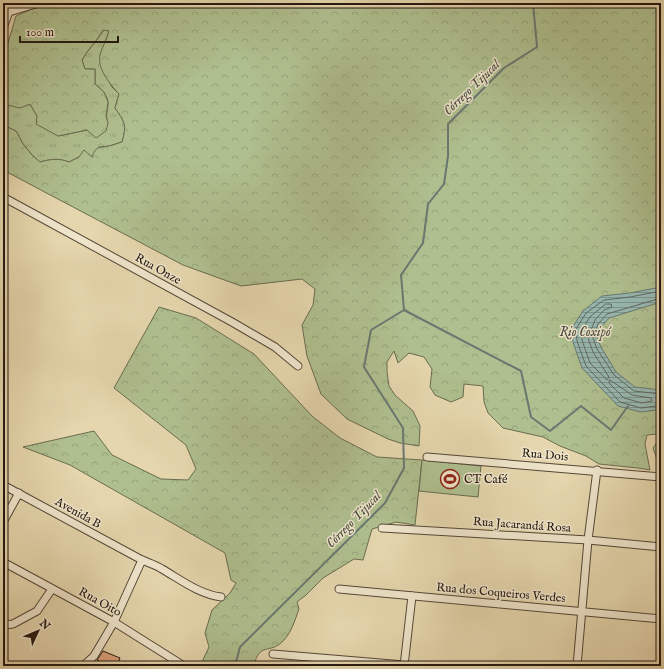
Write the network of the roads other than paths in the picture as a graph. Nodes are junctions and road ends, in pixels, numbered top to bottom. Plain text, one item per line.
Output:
1 (12, 3) edge
2 (39, 3) edge
3 (9, 12) junction
4 (3, 28) edge
5 (3, 197) edge
6 (298, 366) dead end
7 (427, 457) dead end
8 (597, 470) junction
9 (661, 477) edge
10 (3, 485) edge
11 (19, 493) junction
12 (3, 522) edge
13 (382, 528) dead end
14 (588, 540) junction
15 (661, 547) edge
16 (142, 560) junction
17 (3, 562) edge
18 (52, 589) junction
19 (339, 589) dead end
20 (412, 596) junction
21 (221, 597) dead end
22 (582, 612) junction
23 (661, 619) edge
24 (114, 622) junction
25 (3, 625) edge
26 (273, 654) dead end
27 (404, 665) edge
28 (83, 666) edge
29 (184, 666) edge
30 (416, 666) edge
31 (577, 666) edge

1 - 3 street
2 - 3 street
3 - 4 street
5 - 6 street, Rua Onze
7 - 8 street, Rua Dois
8 - 9 street, Rua Dois
8 - 14 street
10 - 11 street, Avenida B
11 - 12 street
11 - 16 street, Avenida B
13 - 14 street, Rua Jacarandá Rosa
14 - 15 street, Rua Jacarandá Rosa
14 - 22 street
16 - 21 street, Avenida B
16 - 24 street
17 - 18 street, Rua Oito
18 - 24 street, Rua Oito
18 - 25 street
19 - 20 street, Rua dos Coqueiros Verdes
20 - 22 street, Rua dos Coqueiros Verdes
20 - 27 street
22 - 23 street, Rua dos Coqueiros Verdes
22 - 31 street
24 - 28 street
24 - 29 street, Rua Oito
26 - 27 street
27 - 30 street

